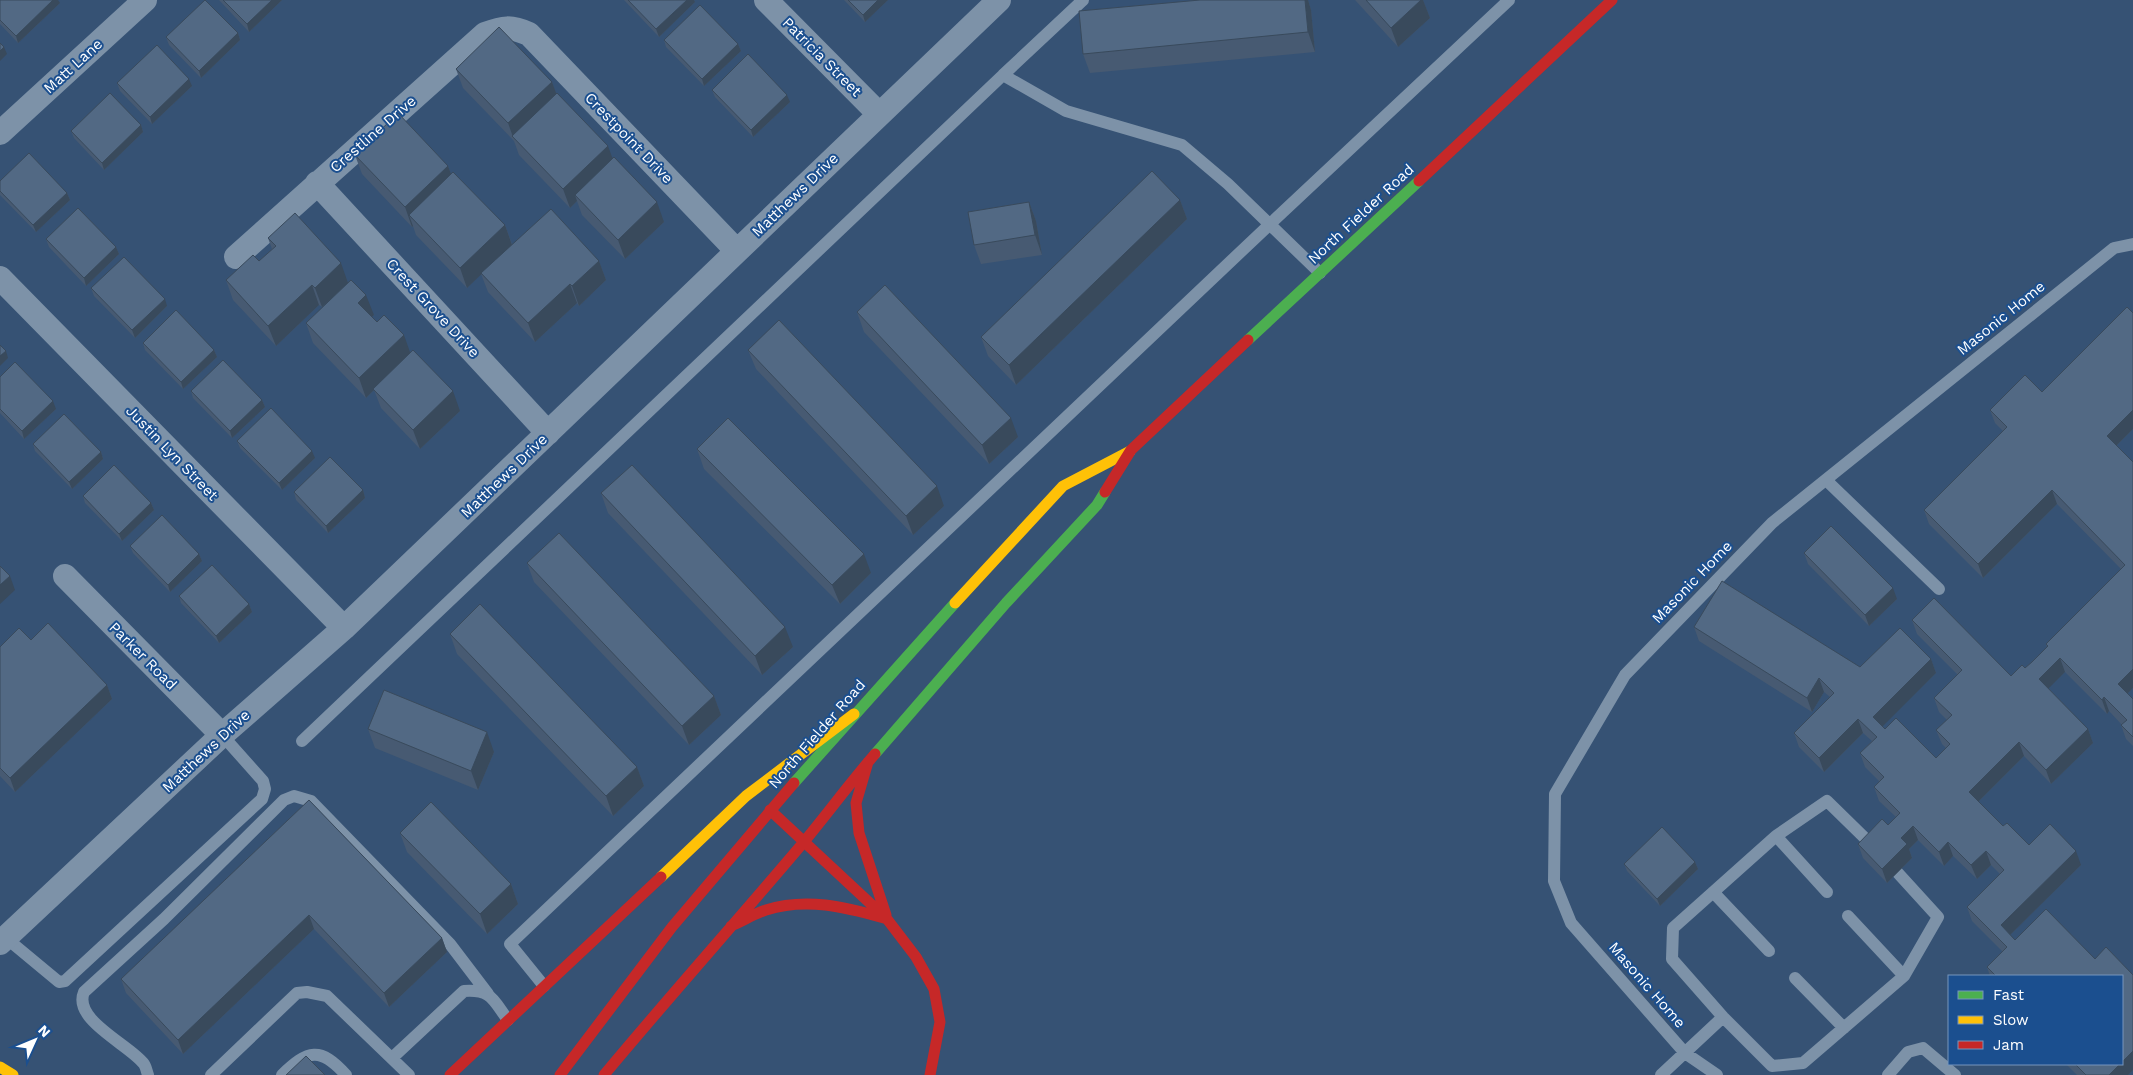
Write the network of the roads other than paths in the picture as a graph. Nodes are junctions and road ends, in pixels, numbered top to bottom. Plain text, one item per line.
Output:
1 (145, 0) edge
2 (766, 0) edge
3 (999, 0) edge
4 (1083, 0) edge
5 (1509, 0) edge
6 (1612, 0) edge
7 (517, 29) joint
8 (1003, 75) junction
9 (879, 114) junction
10 (0, 133) edge
11 (317, 183) junction
12 (1269, 224) junction
13 (2133, 244) edge
14 (738, 251) junction
15 (236, 257) dead end
16 (1320, 274) junction
17 (0, 278) edge
18 (548, 433) junction
19 (1131, 450) junction
20 (1826, 480) junction
21 (65, 576) dead end
22 (1939, 589) dead end
23 (344, 628) junction
24 (854, 714) junction
25 (222, 735) junction
26 (302, 741) dead end
27 (868, 762) junction
28 (770, 810) junction
29 (1776, 836) junction
30 (804, 842) junction
31 (1874, 847) edge
32 (1898, 872) edge
33 (1713, 892) junction
34 (1827, 892) dead end
35 (1848, 916) dead end
36 (887, 919) junction
37 (731, 926) junction
38 (3, 940) edge
39 (1769, 951) dead end
40 (1904, 976) junction
41 (1795, 978) dead end
42 (544, 986) junction
43 (488, 994) junction
44 (1723, 1017) junction
45 (508, 1020) junction
46 (1844, 1028) junction
47 (1684, 1053) junction
48 (392, 1058) junction
49 (0, 1067) edge
50 (403, 1073) edge
51 (13, 1075) edge
52 (148, 1075) edge
53 (211, 1075) edge
54 (282, 1075) edge
55 (346, 1075) edge
56 (450, 1075) edge
57 (560, 1075) edge
58 (604, 1075) edge
59 (930, 1075) edge
60 (1662, 1075) edge
61 (1717, 1075) edge
62 (1888, 1075) edge
63 (1955, 1075) edge

1 - 10 street, Matt Lane
2 - 9 street, Patricia Street
3 - 9 street, Matthews Drive
4 - 8 lane
5 - 12 lane
6 - 16 main road, North Fielder Road
7 - 11 street, Crestline Drive
7 - 14 street, Crestpoint Drive
8 - 12 lane
8 - 26 lane
9 - 14 street, Matthews Drive
11 - 15 street, Crestline Drive
11 - 18 street, Crest Grove Drive
12 - 16 lane
12 - 42 lane
13 - 20 lane, Masonic Home
14 - 18 street, Matthews Drive
16 - 19 main road, North Fielder Road
17 - 23 street, Justin Lyn Street
18 - 23 street, Matthews Drive
19 - 24 main road, North Fielder Road
19 - 27 main road, North Fielder Road
20 - 22 lane
20 - 47 lane, Masonic Home
21 - 25 street, Parker Road
23 - 25 street, Matthews Drive
24 - 28 main road, North Fielder Road
24 - 42 main road
25 - 38 street, Matthews Drive
25 - 38 lane
27 - 30 main road, North Fielder Road
27 - 36 main road
28 - 30 main road
28 - 57 main road, North Fielder Road
29 - 31 lane
29 - 33 lane
29 - 34 lane
30 - 36 main road
30 - 37 main road, North Fielder Road
32 - 40 lane
33 - 39 lane
33 - 44 lane
35 - 40 lane
36 - 37 main road
36 - 59 main road
37 - 58 main road, North Fielder Road
40 - 46 lane
41 - 46 lane
42 - 45 main road
43 - 45 lane
43 - 48 lane
43 - 52 lane
44 - 46 lane
44 - 47 lane
45 - 56 main road
47 - 60 lane
47 - 61 lane, Masonic Home
48 - 50 lane
48 - 53 lane
49 - 51 main road
54 - 55 lane
62 - 63 lane

